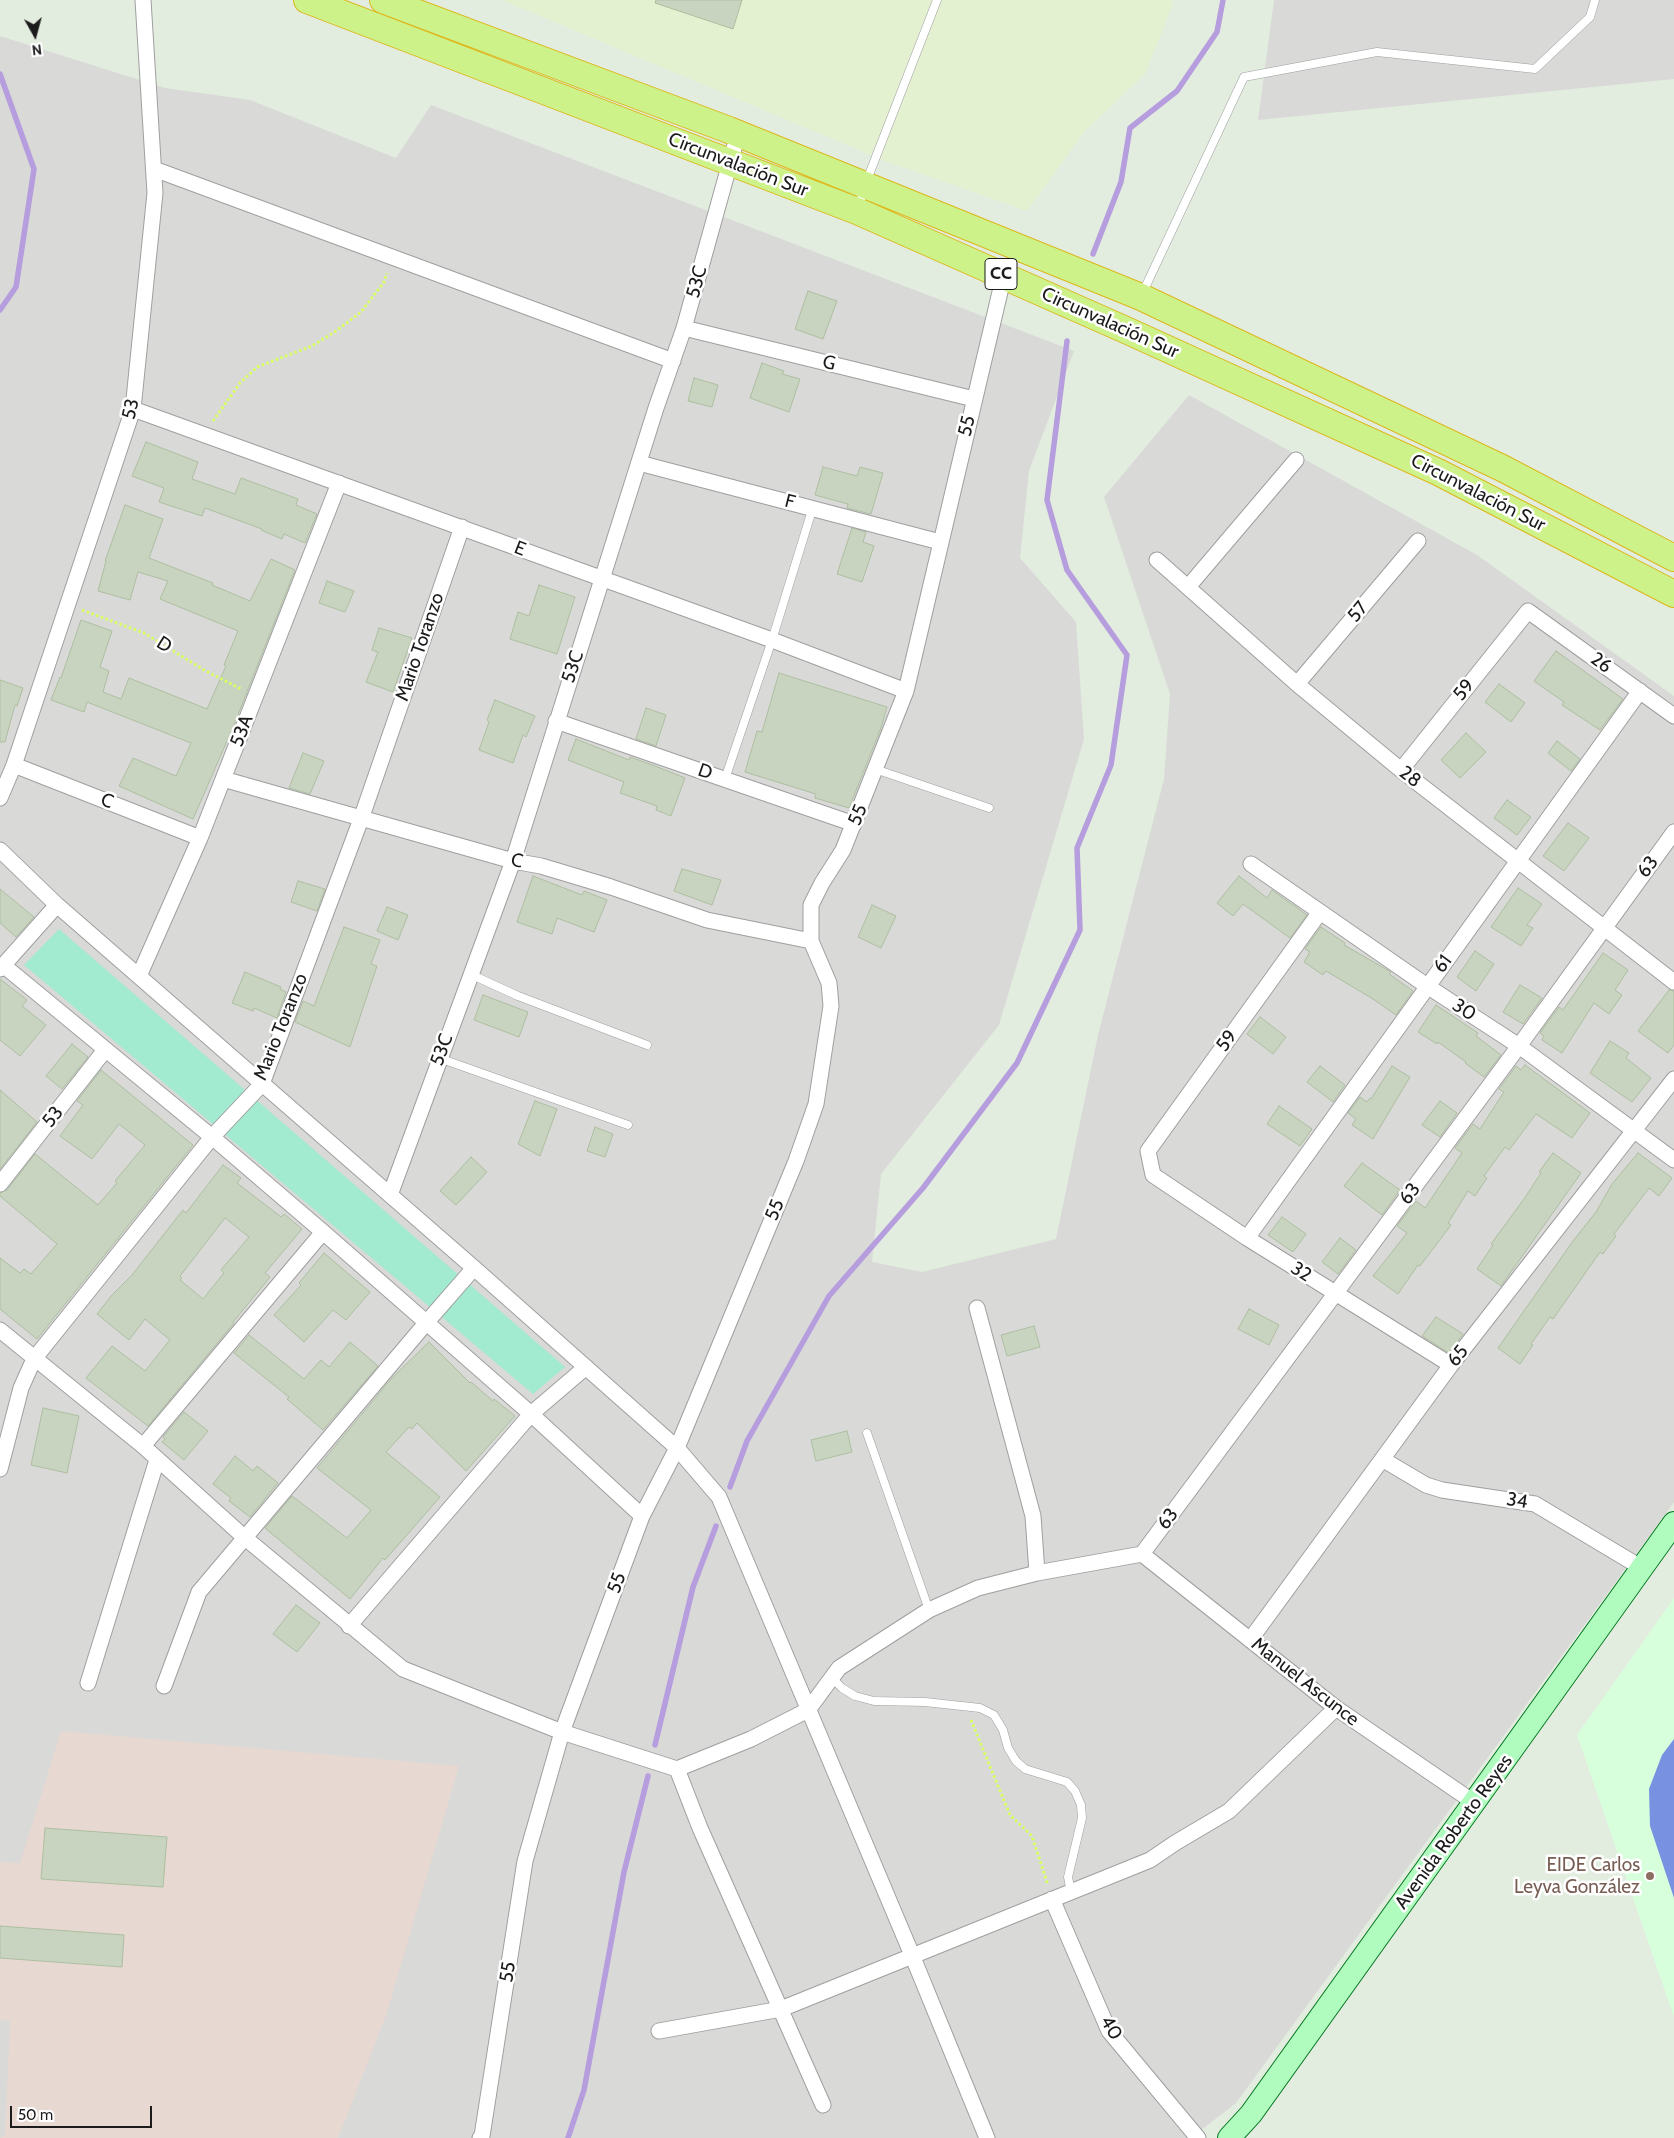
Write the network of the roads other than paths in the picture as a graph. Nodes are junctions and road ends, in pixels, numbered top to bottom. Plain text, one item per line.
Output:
1 (143, 0) edge
2 (307, 0) edge
3 (383, 0) edge
4 (937, 0) edge
5 (1595, 0) edge
6 (738, 134) junction
7 (729, 162) junction
8 (154, 169) junction
9 (866, 185) junction
10 (857, 211) junction
11 (1004, 275) junction
12 (1141, 297) junction
13 (684, 328) junction
14 (672, 361) junction
15 (974, 399) junction
16 (133, 409) junction
17 (1296, 460) dead end
18 (639, 463) junction
19 (339, 482) junction
20 (812, 507) junction
21 (462, 527) junction
22 (1418, 541) dead end
23 (940, 542) junction
24 (1674, 558) edge
25 (1157, 560) dead end
26 (602, 580) junction
27 (1188, 587) junction
28 (1674, 594) edge
29 (1528, 611) joint
30 (772, 640) junction
31 (1297, 684) junction
32 (906, 691) junction
33 (1640, 691) junction
34 (1674, 716) edge
35 (556, 721) junction
36 (14, 765) junction
37 (875, 769) junction
38 (1401, 770) junction
39 (223, 779) junction
40 (725, 779) junction
41 (0, 798) edge
42 (989, 808) dead end
43 (361, 819) junction
44 (854, 824) junction
45 (1674, 832) edge
46 (200, 838) junction
47 (0, 850) edge
48 (1518, 859) junction
49 (513, 861) junction
50 (1251, 864) dead end
51 (57, 905) junction
52 (1320, 912) junction
53 (1604, 927) junction
54 (812, 941) junction
55 (2, 967) edge
56 (470, 974) junction
57 (139, 976) junction
58 (1674, 982) edge
59 (1427, 986) junction
60 (647, 1045) dead end
61 (1519, 1046) junction
62 (105, 1050) junction
63 (439, 1058) junction
64 (1674, 1079) edge
65 (262, 1084) junction
66 (628, 1125) dead end
67 (1635, 1130) junction
68 (212, 1137) junction
69 (1674, 1160) edge
70 (1153, 1175) joint
71 (0, 1184) edge
72 (390, 1195) junction
73 (323, 1232) junction
74 (1247, 1238) junction
75 (474, 1268) junction
76 (1336, 1294) junction
77 (977, 1308) dead end
78 (426, 1323) junction
79 (0, 1330) edge
80 (34, 1359) junction
81 (1451, 1366) junction
82 (586, 1367) junction
83 (531, 1414) junction
84 (867, 1433) dead end
85 (143, 1446) junction
86 (677, 1448) junction
87 (1382, 1459) junction
88 (158, 1460) junction
89 (0, 1469) edge
90 (642, 1516) junction
91 (1674, 1523) edge
92 (244, 1537) junction
93 (1142, 1554) junction
94 (1642, 1568) junction
95 (1037, 1573) junction
96 (929, 1610) junction
97 (349, 1626) junction
98 (1250, 1640) junction
99 (831, 1677) junction
100 (88, 1683) dead end
101 (164, 1686) dead end
102 (1336, 1708) junction
103 (808, 1710) junction
104 (562, 1732) junction
105 (677, 1768) junction
106 (1475, 1803) junction
107 (1071, 1892) junction
108 (1052, 1899) junction
109 (912, 1955) junction
110 (781, 2009) junction
111 (659, 2031) dead end
112 (823, 2105) dead end
113 (480, 2138) edge
114 (987, 2138) edge
115 (1198, 2138) edge
116 (1230, 2138) edge

1 - 8 street, 53
2 - 7 highway, Circunvalación Sur / CC
3 - 6 highway, Circunvalación Sur / CC
4 - 9 lane
5 - 12 lane
6 - 7 street, 53C
6 - 9 highway, Circunvalación Sur / CC
7 - 10 highway, Circunvalación Sur / CC
7 - 13 street, 53C
8 - 14 street
8 - 16 street, 53
9 - 10 lane
9 - 12 highway, Circunvalación Sur / CC
10 - 11 highway, Circunvalación Sur / CC
11 - 15 street, 55
11 - 28 highway, Circunvalación Sur / CC
12 - 24 highway, Circunvalación Sur / CC
13 - 14 street, 53C
13 - 15 street, G
14 - 18 street, 53C
15 - 23 street, 55
16 - 19 street, E
16 - 36 street, 53
17 - 27 street
18 - 20 street, F
18 - 26 street, 53C
19 - 21 street, E
19 - 39 street, 53A
20 - 23 street, F
20 - 30 lane
21 - 26 street, E
21 - 43 street, Mario Toranzo
22 - 31 street, 57
23 - 32 street, 55
25 - 27 street, 28
26 - 30 street, E
26 - 35 street, 53C
27 - 31 street, 28
29 - 33 street, 26
29 - 38 street, 59
30 - 32 street, E
30 - 40 lane
31 - 38 street, 28
32 - 37 street, 55
33 - 34 street, 26
33 - 48 street, 61
35 - 40 street, D
35 - 49 street, 53C
36 - 41 street, 53
36 - 46 street, C
37 - 42 lane
37 - 44 street, 55
38 - 48 street, 28
39 - 43 street, C
39 - 46 street, 53A
40 - 44 street, D
43 - 49 street, C
43 - 65 street, Mario Toranzo
44 - 54 street, 55
45 - 53 street, 63
46 - 57 street, 53A
47 - 51 street
48 - 53 street, 28
48 - 59 street, 61
49 - 54 street, C
49 - 56 street, 53C
50 - 52 street, 30
51 - 55 street
51 - 57 street
52 - 59 street, 30
52 - 70 street, 59
53 - 58 street, 28
53 - 61 street, 63
54 - 86 street, 55
55 - 62 street
56 - 60 lane
56 - 63 street, 53C
57 - 65 street
59 - 61 street, 30
59 - 74 street, 61
61 - 67 street, 30
61 - 76 street, 63
62 - 68 street
62 - 71 street, 53
63 - 66 lane
63 - 72 street, 53C
64 - 67 street, 65
65 - 68 street, Mario Toranzo
65 - 72 street
67 - 69 street, 30
67 - 81 street, 65
68 - 73 street
68 - 80 street, Mario Toranzo
70 - 74 street, 32
72 - 75 street
73 - 78 street
73 - 85 street
74 - 76 street, 32
75 - 78 street
75 - 82 street
76 - 81 street, 32
76 - 93 street, 63
77 - 95 street
78 - 83 street
78 - 92 street
79 - 80 street
80 - 85 street
80 - 89 street, Mario Toranzo
81 - 87 street, 65
82 - 83 street
82 - 86 street
83 - 90 street
83 - 97 street
84 - 96 lane
85 - 88 street
86 - 90 street, 55
86 - 103 street
87 - 94 street, 34
87 - 98 street, 65
88 - 92 street
88 - 100 street
90 - 104 street, 55
91 - 94 main road, Avenida Roberto Reyes
92 - 97 street
92 - 101 street
93 - 95 street
93 - 98 street, Manuel Ascunce
94 - 106 main road, Avenida Roberto Reyes
95 - 96 street
96 - 99 street
97 - 104 street
98 - 102 street, Manuel Ascunce
99 - 103 street
99 - 107 lane
102 - 106 street, Manuel Ascunce
102 - 107 street
103 - 105 street
103 - 109 street
104 - 105 street
104 - 113 street, 55
105 - 110 street
106 - 116 main road, Avenida Roberto Reyes
107 - 108 street
108 - 109 street
108 - 115 street, 40
109 - 110 street
109 - 114 street
110 - 111 street
110 - 112 street

